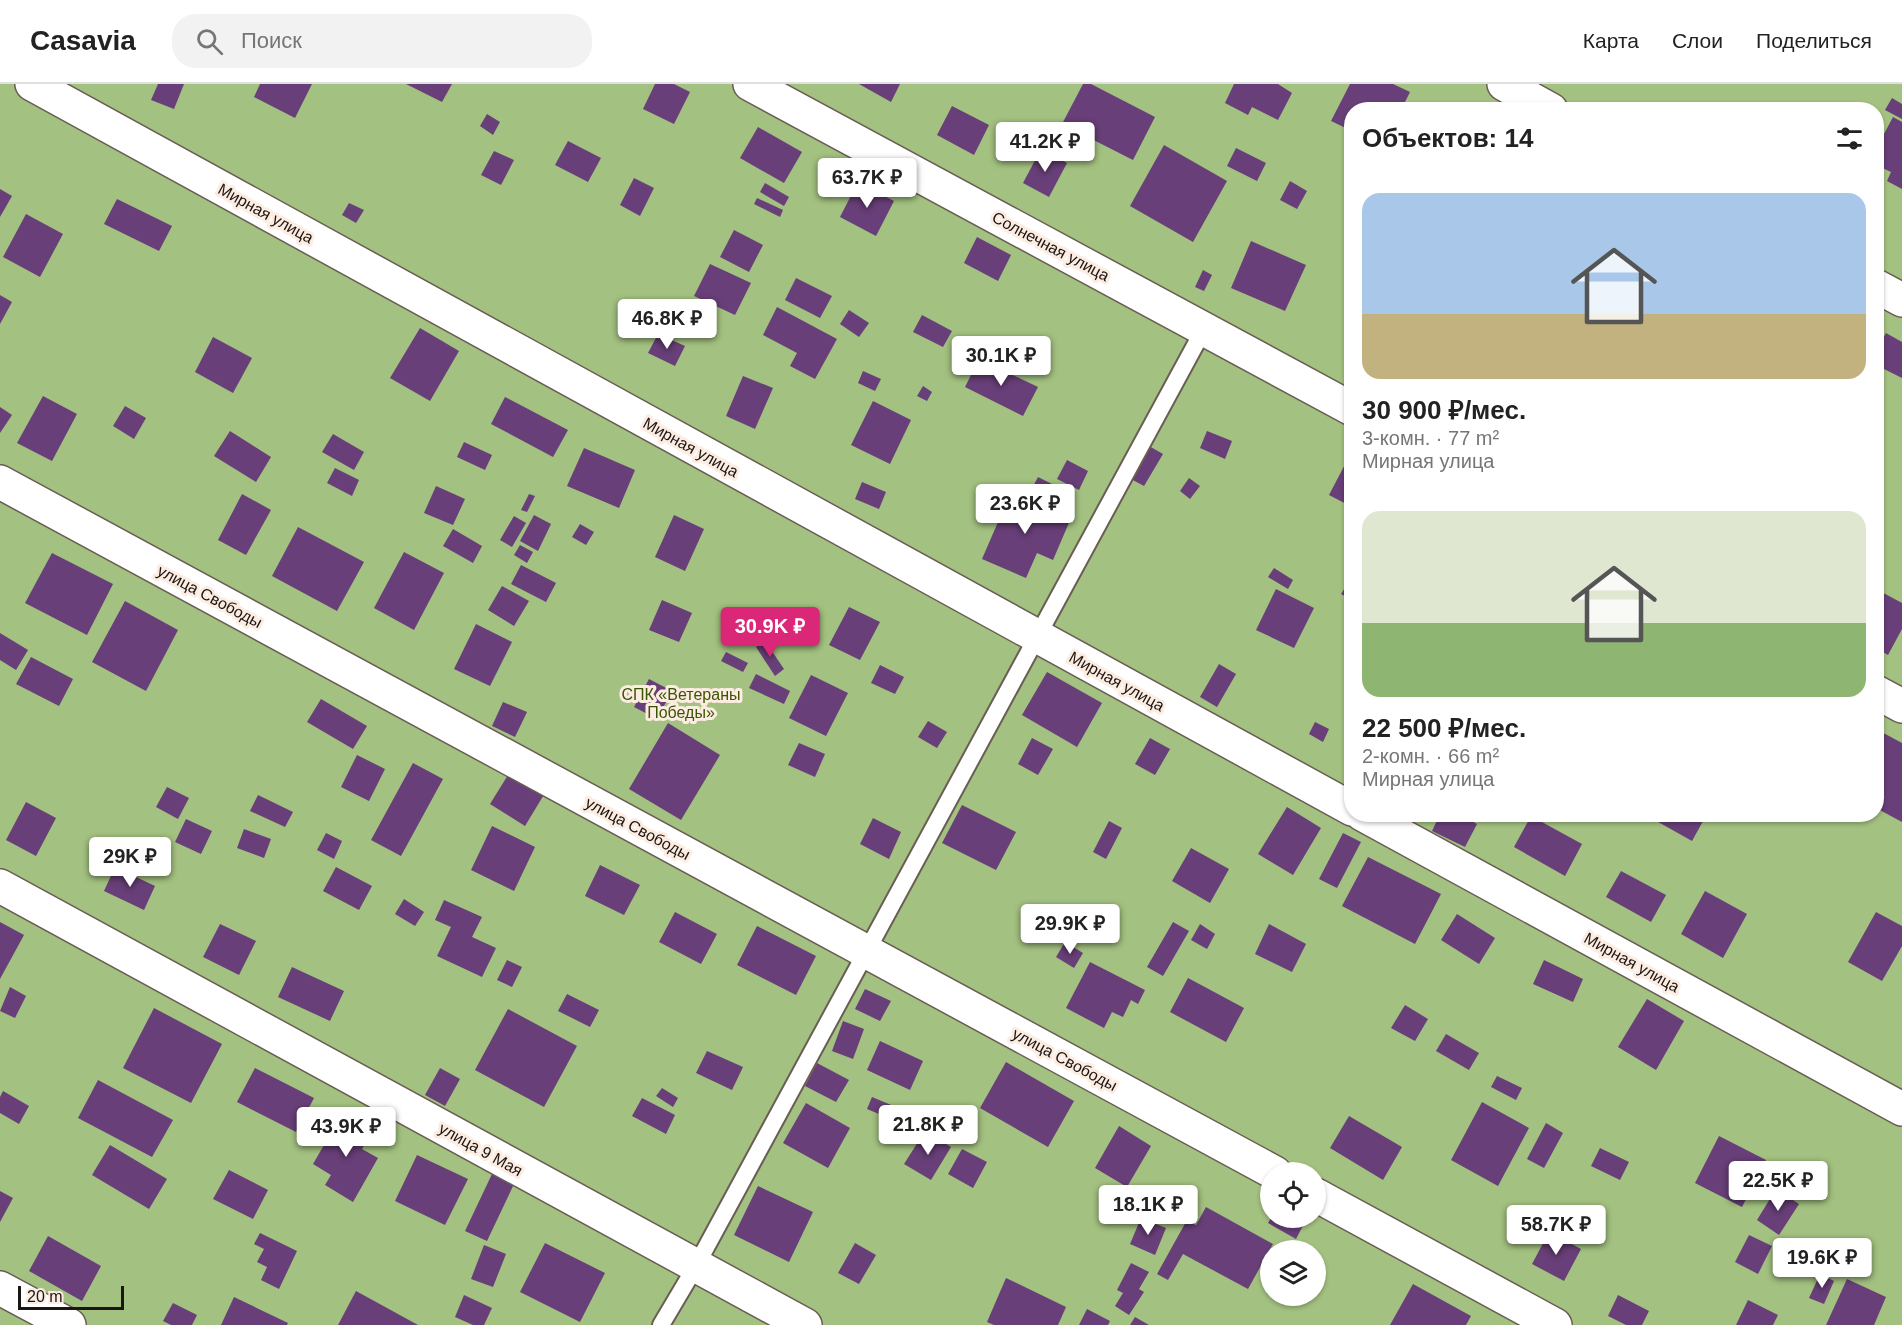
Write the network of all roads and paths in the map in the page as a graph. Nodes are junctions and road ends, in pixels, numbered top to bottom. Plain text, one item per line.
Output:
1 (32, 84) edge
2 (750, 84) edge
3 (1504, 84) edge
4 (1537, 102) edge
5 (1884, 290) edge
6 (1902, 300) edge
7 (1204, 329) junction
8 (1344, 405) edge
9 (0, 482) edge
10 (1037, 637) junction
11 (1884, 696) edge
12 (1902, 706) edge
13 (1344, 805) edge
14 (1377, 822) edge
15 (0, 886) edge
16 (867, 952) junction
17 (1902, 1109) edge
18 (1260, 1165) edge
19 (1326, 1200) edge
20 (696, 1266) junction
21 (0, 1288) edge
22 (69, 1325) edge
23 (661, 1325) edge
24 (805, 1325) edge
25 (1555, 1325) edge

1 - 10 street, Мирная улица
2 - 7 street, Солнечная улица
3 - 4 street
5 - 6 street
7 - 8 street, Солнечная улица
7 - 10 lane
9 - 16 street, улица Свободы
10 - 13 street, Мирная улица
10 - 16 lane
11 - 12 street
14 - 17 street, Мирная улица
15 - 20 street, улица 9 Мая
16 - 18 street, улица Свободы
16 - 20 lane
19 - 25 street
20 - 23 lane
20 - 24 street, улица 9 Мая
21 - 22 street

